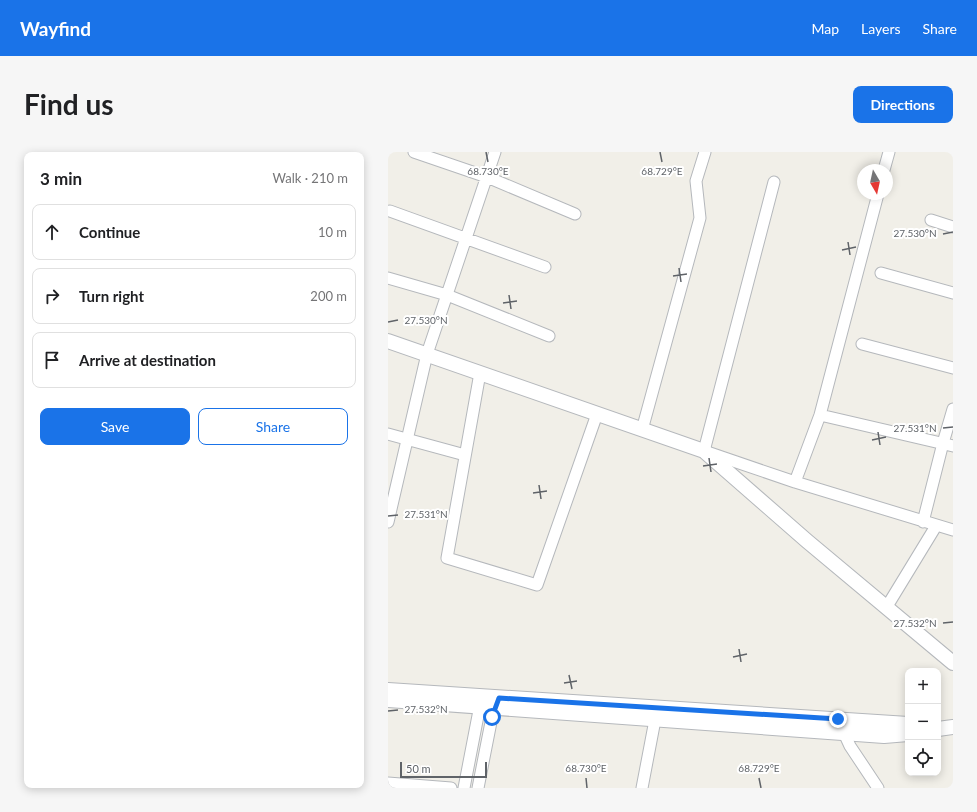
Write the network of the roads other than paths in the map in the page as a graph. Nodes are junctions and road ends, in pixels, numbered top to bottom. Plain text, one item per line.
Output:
1 (414, 152) edge
2 (495, 152) edge
3 (705, 152) edge
4 (889, 152) edge
5 (886, 164) edge
6 (486, 177) junction
7 (774, 182) dead end
8 (876, 200) edge
9 (390, 211) dead end
10 (575, 214) dead end
11 (931, 220) dead end
12 (953, 227) edge
13 (466, 238) junction
14 (545, 267) dead end
15 (881, 272) dead end
16 (388, 278) edge
17 (953, 293) edge
18 (447, 295) junction
19 (549, 336) dead end
20 (388, 341) edge
21 (862, 344) dead end
22 (427, 354) junction
23 (953, 368) edge
24 (480, 373) junction
25 (953, 409) edge
26 (597, 414) junction
27 (820, 415) junction
28 (642, 430) junction
29 (388, 434) edge
30 (407, 439) junction
31 (948, 445) edge
32 (704, 451) junction
33 (465, 455) junction
34 (795, 482) junction
35 (388, 522) edge
36 (923, 522) junction
37 (936, 526) junction
38 (953, 530) edge
39 (886, 608) junction
40 (953, 663) edge
41 (388, 690) edge
42 (388, 700) edge
43 (480, 702) junction
44 (497, 703) junction
45 (655, 720) junction
46 (905, 724) edge
47 (953, 727) edge
48 (941, 729) edge
49 (844, 733) junction
50 (905, 734) edge
51 (388, 783) edge
52 (451, 788) edge
53 (464, 788) edge
54 (478, 788) edge
55 (642, 788) edge
56 (878, 788) edge

1 - 6 street
2 - 6 street
3 - 28 street
4 - 5 street
6 - 10 street
6 - 13 street
7 - 32 street
8 - 27 street
9 - 13 street
11 - 12 street
13 - 14 street
13 - 18 street
15 - 17 street
16 - 18 street
18 - 19 street
18 - 22 street
20 - 22 street
21 - 23 street
22 - 24 street
22 - 30 street
24 - 26 street
24 - 33 street
25 - 31 street
26 - 28 street
26 - 33 street
27 - 31 street
27 - 34 street
28 - 32 street
29 - 30 street
30 - 33 street
30 - 35 street
31 - 36 street
32 - 34 street
32 - 39 street
34 - 36 street
36 - 37 street
37 - 38 street
37 - 39 street
39 - 40 street
41 - 43 street
42 - 43 street
43 - 44 street
43 - 53 street
44 - 45 street
44 - 46 street
44 - 54 street
45 - 49 street
45 - 55 street
47 - 48 street
49 - 50 street
49 - 56 street
51 - 52 street

